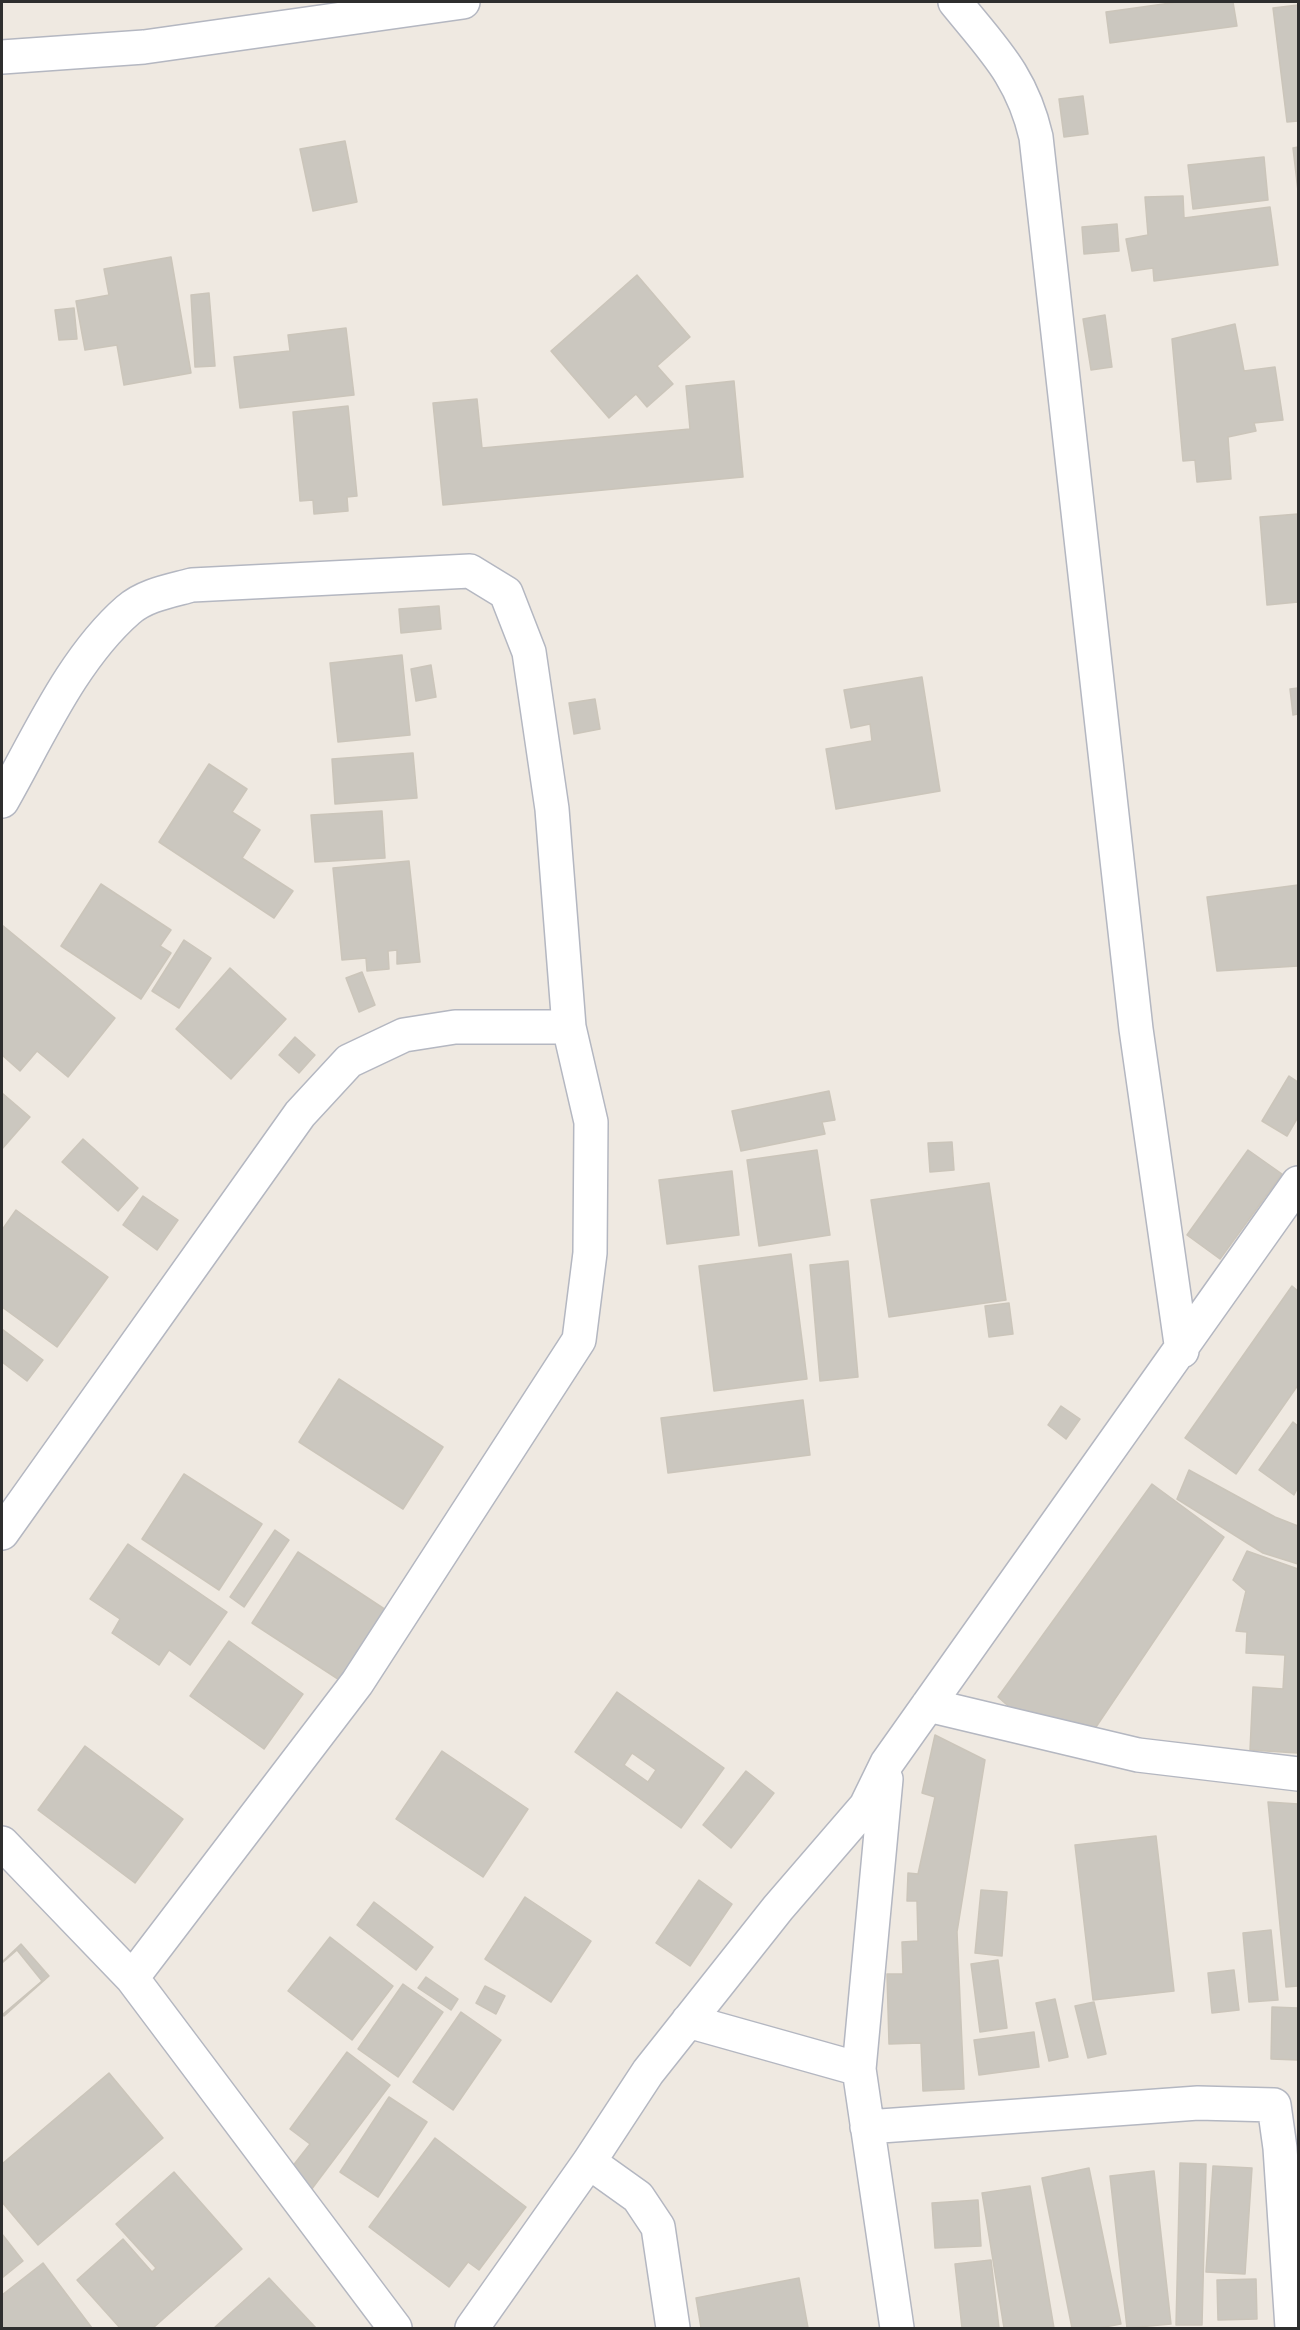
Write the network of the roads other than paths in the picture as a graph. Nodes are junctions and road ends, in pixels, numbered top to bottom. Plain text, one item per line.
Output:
1 (464, 2) edge
2 (955, 2) edge
3 (2, 57) edge
4 (2, 801) edge
5 (569, 1027) junction
6 (1299, 1183) edge
7 (1182, 1351) junction
8 (2, 1533) edge
9 (927, 1705) junction
10 (887, 1763) junction
11 (1299, 1774) edge
12 (2, 1843) edge
13 (132, 1978) junction
14 (688, 2021) junction
15 (859, 2068) junction
16 (1286, 2103) edge
17 (867, 2127) junction
18 (589, 2162) junction
19 (395, 2328) edge
20 (472, 2328) edge
21 (673, 2328) edge
22 (897, 2328) edge
23 (1292, 2328) edge

1 - 3 street
2 - 7 street
4 - 5 street
5 - 8 street
5 - 13 street
6 - 7 street
7 - 9 street
9 - 10 street
9 - 11 street
10 - 14 street
10 - 15 street
12 - 13 street
13 - 19 street
14 - 15 street
14 - 18 street
15 - 17 street
16 - 17 street
16 - 23 street
17 - 22 street
18 - 20 street
18 - 21 street

